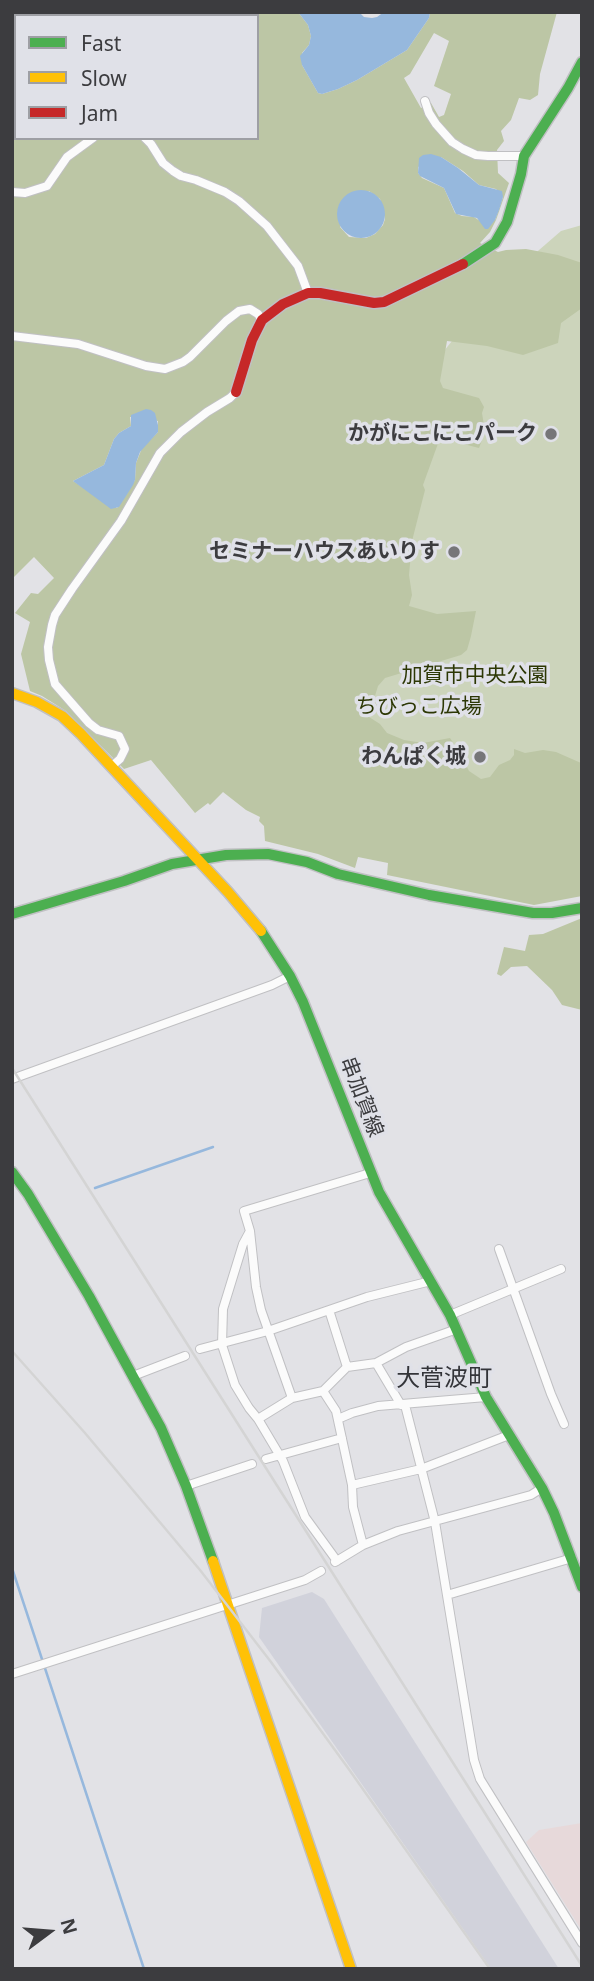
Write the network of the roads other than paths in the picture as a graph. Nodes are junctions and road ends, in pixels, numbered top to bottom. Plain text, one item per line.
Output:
1 (582, 62) edge
2 (425, 101) dead end
3 (90, 140) edge
4 (147, 140) edge
5 (524, 156) junction
6 (12, 192) edge
7 (308, 293) junction
8 (262, 320) junction
9 (12, 336) edge
10 (236, 392) joint
11 (12, 693) edge
12 (112, 765) junction
13 (197, 858) junction
14 (582, 908) edge
15 (12, 914) edge
16 (290, 976) junction
17 (12, 1079) edge
18 (12, 1172) edge
19 (370, 1173) junction
20 (250, 1231) junction
21 (499, 1249) dead end
22 (561, 1269) dead end
23 (430, 1281) junction
24 (512, 1288) junction
25 (329, 1310) junction
26 (450, 1315) junction
27 (457, 1329) junction
28 (268, 1331) junction
29 (222, 1345) junction
30 (200, 1349) dead end
31 (185, 1356) dead end
32 (376, 1363) junction
33 (347, 1367) junction
34 (133, 1376) junction
35 (323, 1391) junction
36 (292, 1398) junction
37 (486, 1398) junction
38 (403, 1405) junction
39 (258, 1419) junction
40 (338, 1419) junction
41 (564, 1424) dead end
42 (509, 1435) junction
43 (342, 1438) junction
44 (280, 1455) junction
45 (266, 1459) dead end
46 (252, 1464) dead end
47 (421, 1469) junction
48 (352, 1485) junction
49 (186, 1486) junction
50 (542, 1488) junction
51 (435, 1522) junction
52 (363, 1545) junction
53 (572, 1558) junction
54 (321, 1571) dead end
55 (582, 1587) edge
56 (447, 1595) junction
57 (229, 1605) junction
58 (12, 1674) edge
59 (582, 1943) edge
60 (352, 1969) edge

1 - 5 street
2 - 5 street
3 - 6 street
4 - 7 street
5 - 7 street
7 - 8 street
8 - 9 street
8 - 10 street
10 - 12 street
11 - 12 street, 串加賀線
12 - 13 street, 串加賀線
13 - 14 street
13 - 15 street
13 - 16 street, 串加賀線
16 - 17 street
16 - 19 street, 串加賀線
18 - 34 street
19 - 20 street
19 - 23 street, 串加賀線
20 - 28 street
20 - 29 street
21 - 24 street
22 - 24 street
23 - 25 street
23 - 26 street, 串加賀線
24 - 26 street
24 - 41 street
25 - 28 street
25 - 33 street
26 - 27 street, 串加賀線
27 - 32 street
27 - 37 street, 串加賀線
28 - 29 street
28 - 36 street
29 - 30 street
29 - 39 street
31 - 34 street
32 - 33 street
32 - 38 street
33 - 35 street
34 - 49 street
35 - 36 street
35 - 40 street
36 - 39 street
37 - 38 street
37 - 42 street, 串加賀線
38 - 40 street
38 - 47 street
39 - 44 street
40 - 43 street
42 - 47 street
42 - 50 street, 串加賀線
43 - 44 street
43 - 48 street
44 - 45 street
44 - 52 street
46 - 49 street
47 - 48 street
47 - 51 street
48 - 52 street
49 - 57 street
50 - 51 street
50 - 53 street, 串加賀線
51 - 52 street
51 - 56 street
53 - 55 street, 串加賀線
53 - 56 street
54 - 57 street
56 - 59 street
57 - 58 street
57 - 60 street

